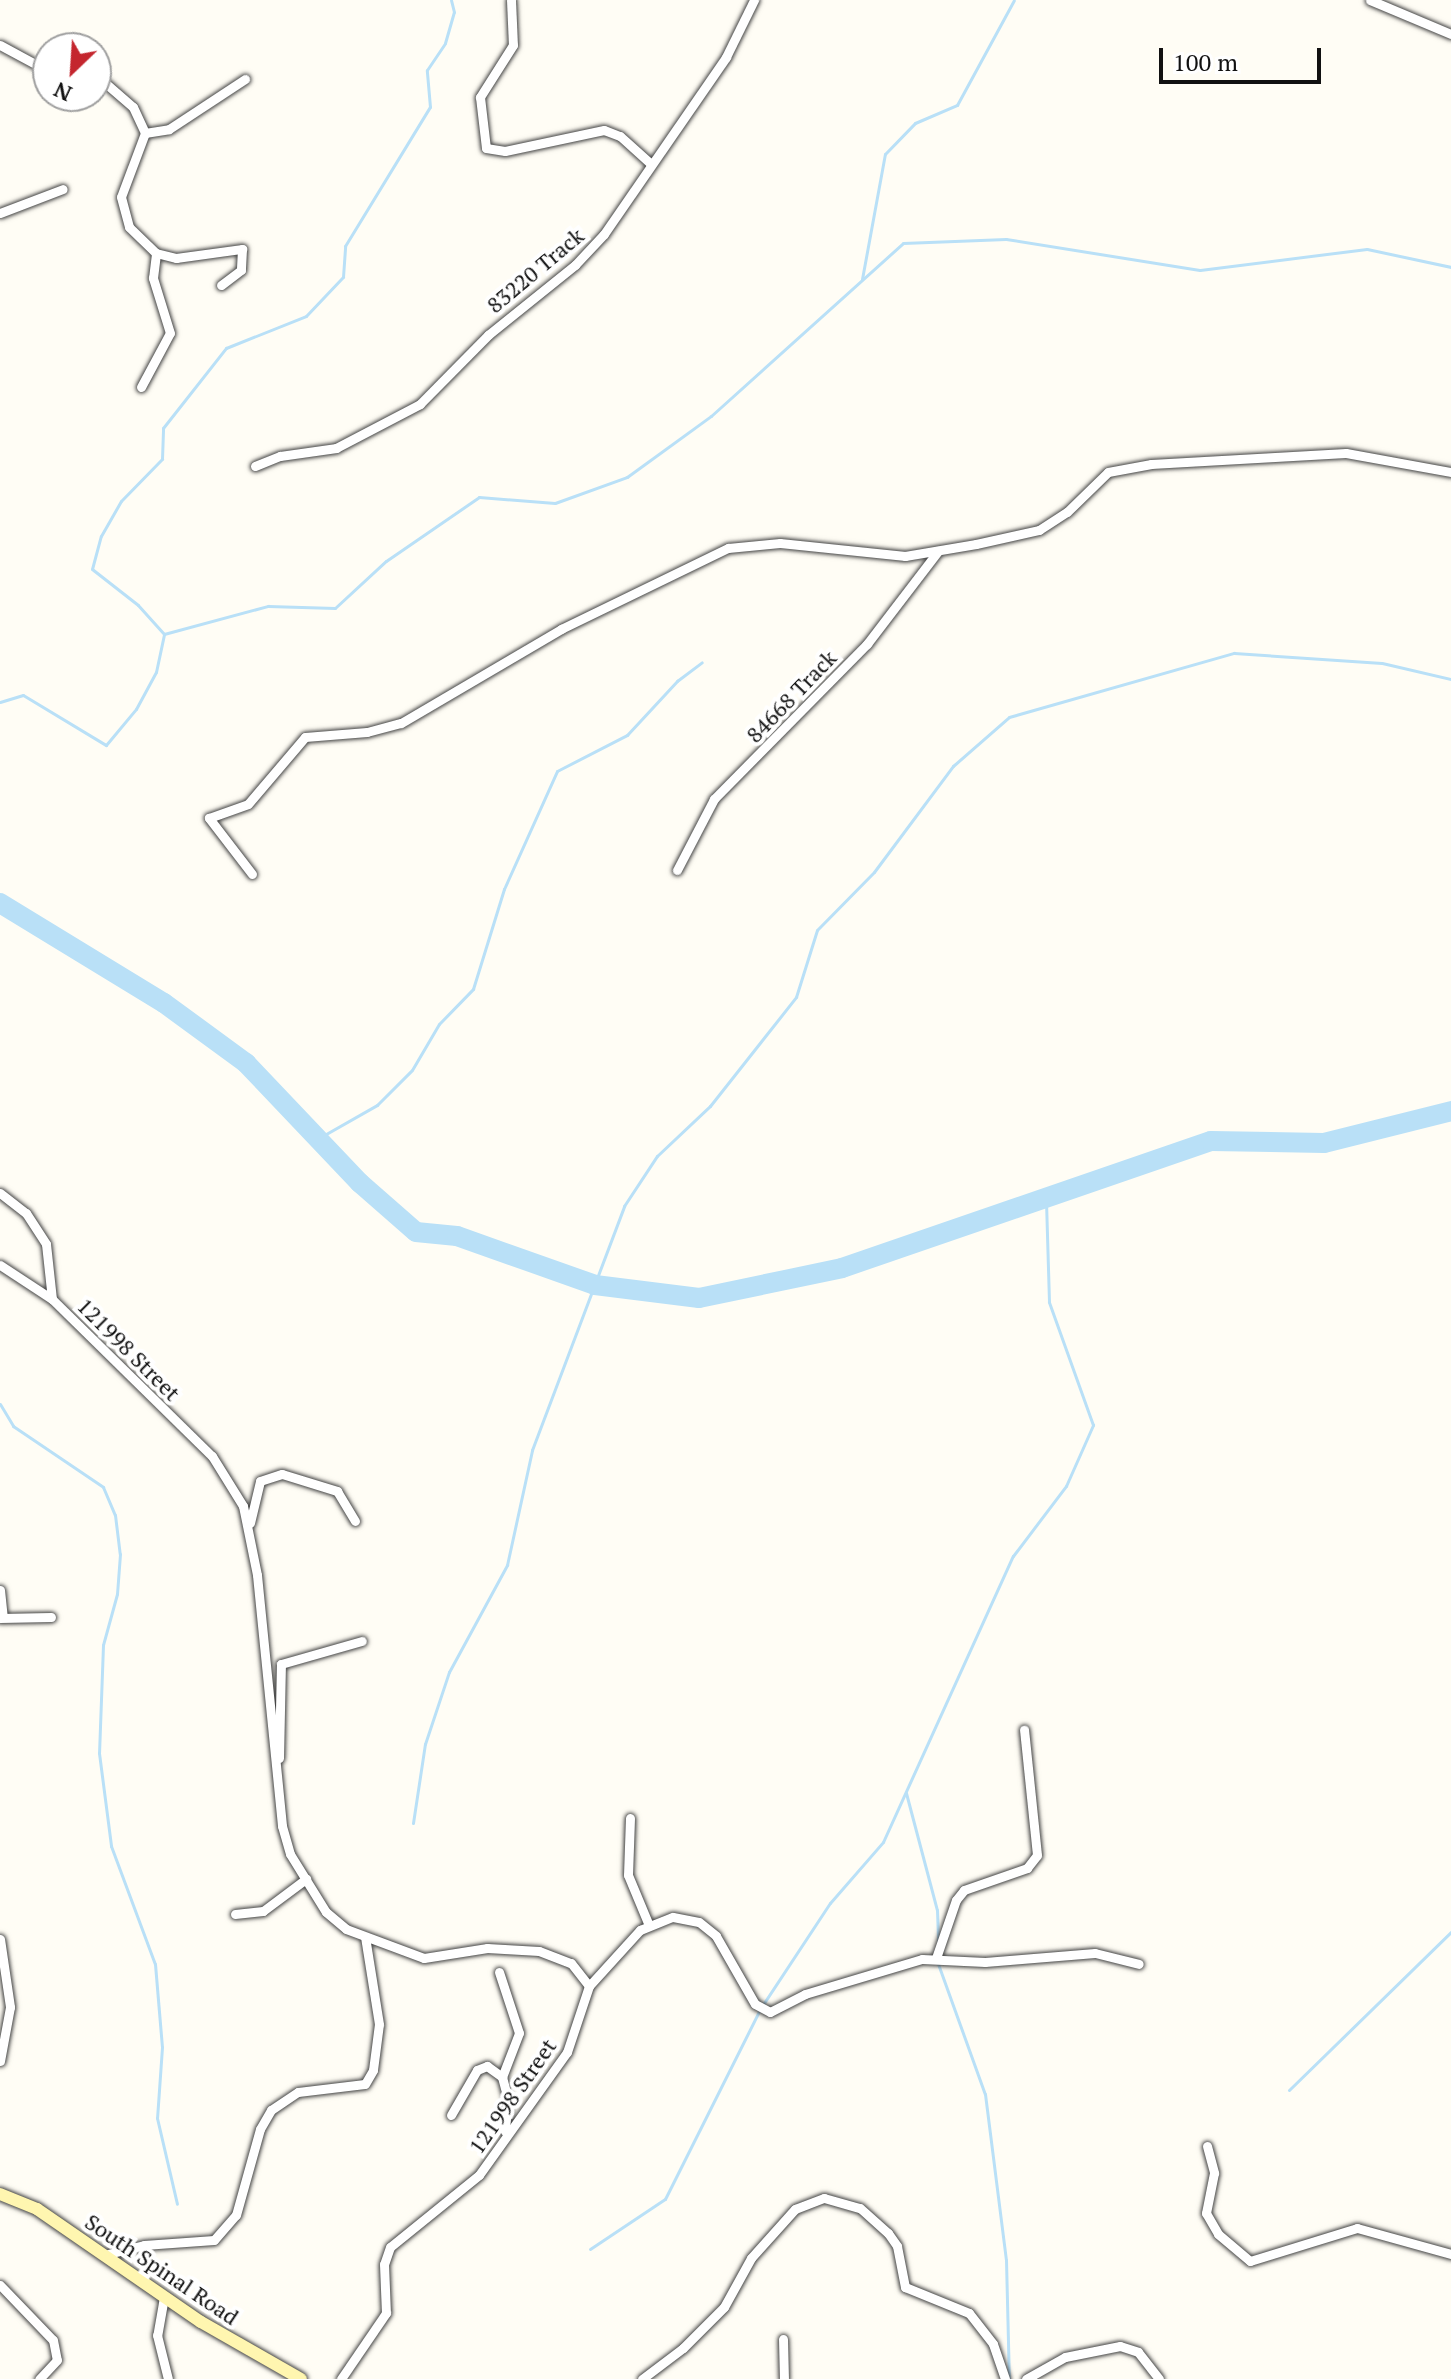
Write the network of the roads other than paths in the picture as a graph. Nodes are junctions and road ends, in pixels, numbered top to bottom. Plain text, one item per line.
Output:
1 (511, 0) edge
2 (754, 0) edge
3 (1370, 0) edge
4 (1451, 34) edge
5 (0, 45) edge
6 (32, 62) edge
7 (245, 79) dead end
8 (112, 89) edge
9 (145, 133) junction
10 (651, 164) junction
11 (63, 189) dead end
12 (0, 213) edge
13 (156, 253) junction
14 (221, 285) dead end
15 (141, 387) dead end
16 (255, 466) dead end
17 (1451, 472) edge
18 (938, 551) junction
19 (677, 870) dead end
20 (252, 874) dead end
21 (0, 1193) edge
22 (0, 1265) edge
23 (52, 1299) junction
24 (355, 1521) dead end
25 (249, 1527) junction
26 (0, 1590) edge
27 (51, 1617) dead end
28 (2, 1618) edge
29 (362, 1641) dead end
30 (1024, 1730) dead end
31 (276, 1773) junction
32 (630, 1818) dead end
33 (306, 1879) junction
34 (235, 1914) dead end
35 (648, 1923) junction
36 (365, 1937) junction
37 (0, 1939) edge
38 (936, 1958) junction
39 (1139, 1964) dead end
40 (499, 1972) dead end
41 (589, 1986) junction
42 (0, 1992) edge
43 (10, 2000) junction
44 (0, 2061) edge
45 (502, 2077) junction
46 (451, 2115) dead end
47 (503, 2138) junction
48 (1207, 2146) dead end
49 (0, 2194) edge
50 (1451, 2254) edge
51 (104, 2255) junction
52 (0, 2285) edge
53 (164, 2297) junction
54 (783, 2339) dead end
55 (39, 2379) edge
56 (168, 2379) edge
57 (301, 2379) edge
58 (341, 2379) edge
59 (642, 2379) edge
60 (784, 2379) edge
61 (1005, 2379) edge
62 (1026, 2379) edge
63 (1159, 2379) edge

1 - 10 street
2 - 10 street, 83220 Track
3 - 4 street
5 - 6 street
7 - 9 street
8 - 9 street
9 - 13 street
10 - 16 street, 83220 Track
11 - 12 street
13 - 14 street
13 - 15 street
17 - 18 street
18 - 19 street, 84668 Track
18 - 20 street
21 - 23 street, 121998 Street
22 - 23 street
23 - 25 street, 121998 Street
24 - 25 street, 121998 Street
25 - 31 street, 121998 Street
26 - 28 street
27 - 28 street
29 - 31 street
30 - 38 street
31 - 33 street, 121998 Street
32 - 35 street
33 - 34 street
33 - 36 street, 121998 Street
35 - 38 street
35 - 41 street
36 - 41 street, 121998 Street
36 - 51 street
37 - 43 street
38 - 39 street
40 - 45 street
41 - 47 street, 121998 Street
42 - 43 street
43 - 44 street
45 - 46 street
45 - 47 street
47 - 58 street, 121998 Street
48 - 50 street
49 - 51 street, South Spinal Road
51 - 53 street, South Spinal Road
52 - 55 street
53 - 56 street
53 - 57 street, South Spinal Road
54 - 60 street
59 - 61 street
62 - 63 street

